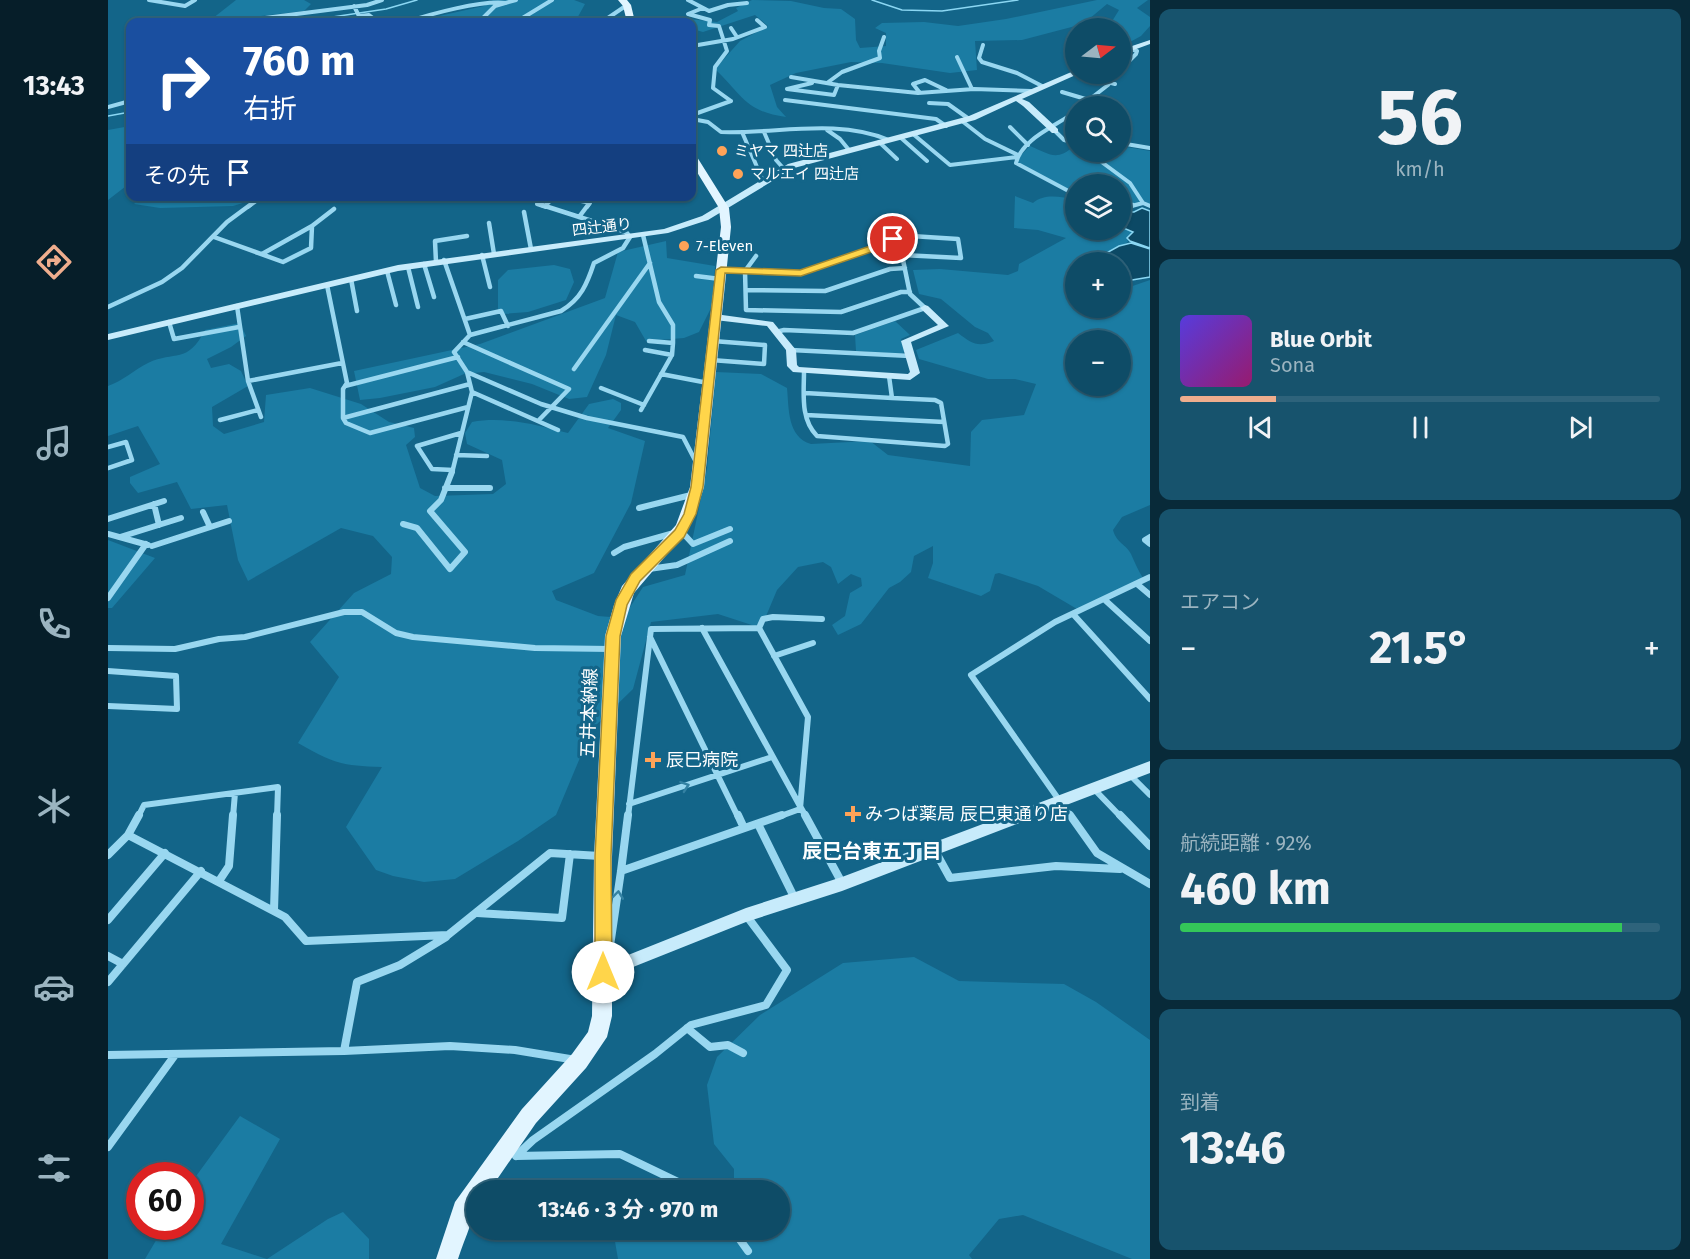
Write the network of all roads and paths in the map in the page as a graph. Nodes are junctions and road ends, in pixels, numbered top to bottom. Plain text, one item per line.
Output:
1 (149, 0) edge
2 (195, 0) edge
3 (382, 0) edge
4 (516, 0) edge
5 (552, 0) edge
6 (688, 0) edge
7 (506, 3) junction
8 (625, 3) edge
9 (747, 3) dead end
10 (354, 6) junction
11 (703, 8) junction
12 (265, 18) edge
13 (373, 18) edge
14 (418, 18) edge
15 (483, 18) edge
16 (523, 18) edge
17 (607, 18) edge
18 (630, 18) edge
19 (757, 20) dead end
20 (731, 28) dead end
21 (737, 37) junction
22 (884, 37) dead end
23 (723, 41) junction
24 (1150, 42) edge
25 (696, 45) edge
26 (983, 45) dead end
27 (1131, 49) joint
28 (957, 57) dead end
29 (1131, 59) edge
30 (791, 76) dead end
31 (1065, 77) edge
32 (816, 82) junction
33 (827, 83) junction
34 (1109, 84) edge
35 (838, 85) junction
36 (1042, 86) junction
37 (972, 89) junction
38 (948, 91) junction
39 (1031, 91) junction
40 (1062, 92) dead end
41 (920, 93) junction
42 (1076, 96) edge
43 (1094, 96) edge
44 (1015, 98) junction
45 (785, 100) dead end
46 (126, 102) edge
47 (929, 103) dead end
48 (108, 107) edge
49 (696, 115) edge
50 (696, 118) edge
51 (966, 120) junction
52 (1065, 120) edge
53 (946, 126) junction
54 (1010, 127) dead end
55 (827, 129) junction
56 (1053, 129) junction
57 (742, 132) junction
58 (764, 132) junction
59 (913, 134) junction
60 (900, 137) junction
61 (1065, 140) edge
62 (884, 141) junction
63 (1131, 144) edge
64 (1028, 145) junction
65 (1150, 147) edge
66 (849, 150) junction
67 (1018, 156) junction
68 (897, 159) dead end
69 (927, 161) dead end
70 (1103, 162) edge
71 (784, 169) junction
72 (696, 172) edge
73 (763, 181) junction
74 (1065, 189) edge
75 (256, 201) edge
76 (551, 201) edge
77 (581, 201) edge
78 (1143, 203) junction
79 (537, 204) dead end
80 (545, 206) junction
81 (1131, 206) edge
82 (1150, 206) edge
83 (724, 208) junction
84 (334, 210) dead end
85 (524, 212) dead end
86 (579, 217) junction
87 (489, 223) dead end
88 (312, 226) junction
89 (643, 235) junction
90 (467, 236) dead end
91 (214, 237) junction
92 (630, 237) junction
93 (882, 244) junction
94 (531, 249) junction
95 (262, 254) junction
96 (494, 254) junction
97 (482, 255) junction
98 (902, 255) junction
99 (756, 256) dead end
100 (440, 261) junction
101 (424, 264) junction
102 (650, 264) junction
103 (408, 267) junction
104 (905, 268) junction
105 (387, 271) junction
106 (745, 271) junction
107 (720, 275) junction
108 (696, 276) dead end
109 (351, 279) junction
110 (327, 285) junction
111 (490, 287) dead end
112 (746, 290) junction
113 (910, 292) junction
114 (434, 297) dead end
115 (396, 305) dead end
116 (237, 306) junction
117 (108, 307) edge
118 (418, 307) dead end
119 (925, 308) junction
120 (357, 311) dead end
121 (715, 317) junction
122 (465, 319) junction
123 (169, 322) junction
124 (508, 326) junction
125 (239, 327) junction
126 (776, 332) junction
127 (470, 335) junction
128 (108, 337) edge
129 (649, 341) dead end
130 (713, 341) junction
131 (463, 342) junction
132 (673, 343) junction
133 (645, 350) dead end
134 (791, 350) junction
135 (672, 355) junction
136 (910, 356) junction
137 (458, 357) junction
138 (711, 360) junction
139 (342, 363) junction
140 (574, 369) dead end
141 (804, 371) junction
142 (467, 372) junction
143 (661, 374) junction
144 (889, 376) junction
145 (248, 381) junction
146 (708, 383) junction
147 (470, 384) junction
148 (345, 386) junction
149 (601, 388) dead end
150 (472, 392) junction
151 (805, 393) junction
152 (892, 398) junction
153 (468, 407) junction
154 (553, 407) junction
155 (258, 410) junction
156 (806, 415) junction
157 (261, 417) dead end
158 (343, 418) junction
159 (220, 420) dead end
160 (539, 420) junction
161 (944, 422) junction
162 (558, 430) dead end
163 (461, 433) junction
164 (108, 447) edge
165 (456, 455) junction
166 (487, 456) dead end
167 (699, 467) junction
168 (108, 468) edge
169 (453, 470) junction
170 (445, 488) junction
171 (490, 488) dead end
172 (695, 494) junction
173 (164, 501) dead end
174 (154, 504) junction
175 (639, 508) dead end
176 (203, 512) dead end
177 (182, 518) dead end
178 (108, 519) edge
179 (229, 521) dead end
180 (404, 524) dead end
181 (159, 525) junction
182 (210, 527) junction
183 (730, 529) dead end
184 (681, 531) junction
185 (108, 534) edge
186 (120, 537) junction
187 (1150, 537) edge
188 (730, 541) dead end
189 (1150, 544) edge
190 (152, 546) junction
191 (614, 552) dead end
192 (645, 569) junction
193 (1150, 577) edge
194 (1137, 584) junction
195 (1150, 595) edge
196 (108, 598) edge
197 (1105, 600) junction
198 (1073, 614) junction
199 (822, 619) dead end
200 (702, 628) junction
201 (759, 628) junction
202 (650, 636) junction
203 (1150, 641) edge
204 (813, 643) dead end
205 (108, 648) edge
206 (611, 649) junction
207 (774, 656) junction
208 (108, 670) edge
209 (1150, 699) edge
210 (108, 706) edge
211 (771, 757) junction
212 (1150, 767) edge
213 (718, 775) junction
214 (1130, 775) junction
215 (1094, 789) junction
216 (235, 792) junction
217 (1150, 795) edge
218 (1060, 802) junction
219 (629, 804) junction
220 (800, 809) junction
221 (758, 824) junction
222 (744, 828) junction
223 (128, 835) junction
224 (1150, 846) edge
225 (934, 849) junction
226 (165, 853) junction
227 (570, 854) junction
228 (108, 855) edge
229 (603, 856) junction
230 (1123, 869) junction
231 (201, 871) junction
232 (621, 871) junction
233 (219, 881) junction
234 (842, 884) junction
235 (1150, 884) edge
236 (795, 899) junction
237 (274, 910) junction
238 (477, 913) junction
239 (746, 915) junction
240 (108, 920) edge
241 (448, 935) junction
242 (108, 956) edge
243 (123, 964) junction
244 (603, 972) junction
245 (108, 982) edge
246 (687, 1028) junction
247 (344, 1051) junction
248 (743, 1053) dead end
249 (108, 1055) edge
250 (175, 1055) junction
251 (579, 1061) junction
252 (108, 1147) edge
253 (508, 1156) junction
254 (675, 1180) edge
255 (740, 1240) edge
256 (748, 1251) dead end
257 (447, 1259) edge

1 - 2 street
3 - 10 street
4 - 7 street
5 - 16 street
6 - 11 street
7 - 14 street
7 - 15 street
8 - 17 street
8 - 18 main road
9 - 11 street
10 - 12 street
10 - 13 street
11 - 23 street
19 - 21 street
20 - 21 street
21 - 23 street
22 - 33 street
23 - 25 street
23 - 49 street
24 - 27 street
26 - 36 street
27 - 29 street
28 - 37 street
30 - 32 street
31 - 36 street, 四辻通り
32 - 33 street
32 - 35 street
33 - 35 street
34 - 43 street
35 - 41 street
36 - 39 street, 四辻通り
37 - 38 street
37 - 39 street
38 - 41 street
38 - 41 street
39 - 44 street, 四辻通り
40 - 42 street
44 - 51 street, 四辻通り
44 - 56 street
45 - 53 street
46 - 48 street
47 - 51 street
50 - 57 street
51 - 53 street, 四辻通り
51 - 67 street
52 - 56 street
53 - 59 street, 四辻通り
54 - 64 street
55 - 58 street
55 - 62 street
55 - 66 street
56 - 61 street
56 - 64 street
57 - 58 street
57 - 73 street
58 - 71 street
59 - 60 street, 四辻通り
59 - 67 street
60 - 62 street, 四辻通り
60 - 69 street
62 - 66 street, 四辻通り
62 - 68 street
63 - 65 street
64 - 67 street
66 - 71 street, 四辻通り
67 - 74 street
70 - 78 street
71 - 73 street, 四辻通り
72 - 83 main road
73 - 83 street, 四辻通り
75 - 91 street
76 - 80 street
77 - 86 street
78 - 81 street
78 - 82 street
79 - 80 street
80 - 86 street
83 - 89 street, 四辻通り
83 - 107 main road, 五井本納線
84 - 88 street
85 - 94 street
86 - 92 street
87 - 96 street
88 - 95 street
88 - 95 street
89 - 92 street, 四辻通り
89 - 102 street
90 - 100 street
91 - 95 street
91 - 117 street
92 - 94 street, 四辻通り
92 - 124 street
93 - 98 street
93 - 98 street
93 - 106 street
94 - 96 street, 四辻通り
96 - 97 street, 四辻通り
97 - 100 street, 四辻通り
97 - 111 street
98 - 104 street
99 - 106 street
100 - 101 street, 四辻通り
100 - 122 street
101 - 103 street, 四辻通り
101 - 114 street
102 - 132 street
102 - 140 street
103 - 105 street, 四辻通り
103 - 118 street
104 - 112 street
104 - 113 street
105 - 109 street, 四辻通り
105 - 115 street
106 - 107 street
106 - 112 street
107 - 108 street
107 - 121 main road, 五井本納線
109 - 110 street, 四辻通り
109 - 120 street
110 - 116 street, 四辻通り
110 - 139 street
112 - 113 street
113 - 119 street
116 - 123 street, 四辻通り
116 - 125 street
119 - 126 street
119 - 136 street
121 - 126 street
121 - 130 main road, 五井本納線
122 - 124 street
122 - 127 street
123 - 125 street
123 - 128 street, 四辻通り
124 - 127 street
125 - 145 street
126 - 134 street
127 - 131 street
129 - 132 street
130 - 138 main road, 五井本納線
130 - 138 street
131 - 137 street
131 - 154 street
132 - 135 street
133 - 135 street
134 - 136 street
134 - 141 street
135 - 143 street
136 - 144 street
137 - 142 street
137 - 148 street
138 - 146 main road, 五井本納線
139 - 145 street
139 - 148 street
141 - 144 street
141 - 151 street
142 - 147 street
142 - 154 street
143 - 146 street
143 - 149 street
144 - 152 street
145 - 155 street
146 - 167 main road, 五井本納線
147 - 150 street
147 - 158 street
148 - 158 street
150 - 153 street
150 - 160 street
151 - 152 street
151 - 156 street
152 - 161 street
153 - 158 street
153 - 163 street
154 - 160 street
154 - 167 street
155 - 157 street
155 - 159 street
156 - 161 street
156 - 161 street
160 - 162 street
163 - 165 street
163 - 169 street
164 - 168 street
165 - 166 street
165 - 169 street
167 - 172 main road, 五井本納線
169 - 170 street
170 - 171 street
170 - 180 street
172 - 175 street
172 - 184 main road, 五井本納線
173 - 174 street
174 - 178 street
174 - 181 street
176 - 182 street
177 - 181 street
179 - 182 street
181 - 186 street
182 - 190 street
183 - 184 street
184 - 191 street
184 - 192 main road, 五井本納線
185 - 186 street
186 - 190 street
187 - 189 street
188 - 192 street
190 - 196 street
192 - 206 main road, 五井本納線
193 - 194 street
194 - 195 street
194 - 197 street
197 - 198 street
197 - 203 street
198 - 209 street
198 - 218 street
199 - 201 street
200 - 201 street
200 - 202 street
200 - 211 street
201 - 207 street
202 - 213 street
202 - 219 street
204 - 207 street
205 - 206 street
206 - 229 main road, 五井本納線
207 - 220 street
208 - 210 street
211 - 213 street
211 - 220 street
212 - 214 street
219 -> 213 street
213 - 222 street
214 - 215 street
214 - 217 street
215 - 218 street
215 - 224 street
216 - 223 street
216 - 233 street
216 - 237 street
218 - 225 street
218 - 230 street
219 - 232 street
220 - 221 street
220 - 234 street
221 - 222 street
221 - 236 street
222 - 232 street
223 - 226 street
223 - 228 street
225 - 230 street
225 - 234 street
226 - 231 street
226 - 240 street
227 - 229 street
227 - 238 street
227 - 238 street
229 - 244 main road, 五井本納線
230 - 235 street
231 - 233 street
231 - 243 street
244 -> 232 street
233 - 237 street
234 - 236 street
236 - 239 street
237 - 241 street
238 - 241 street
239 - 244 street
239 - 246 street
241 - 247 street
242 - 243 street
243 - 245 street
244 - 251 main road, 五井本納線
246 - 248 street
246 - 253 street
247 - 250 street
247 - 251 street
249 - 250 street
250 - 252 street
251 - 253 main road, 五井本納線
253 - 254 street
253 - 257 main road, 五井本納線
255 - 256 street

